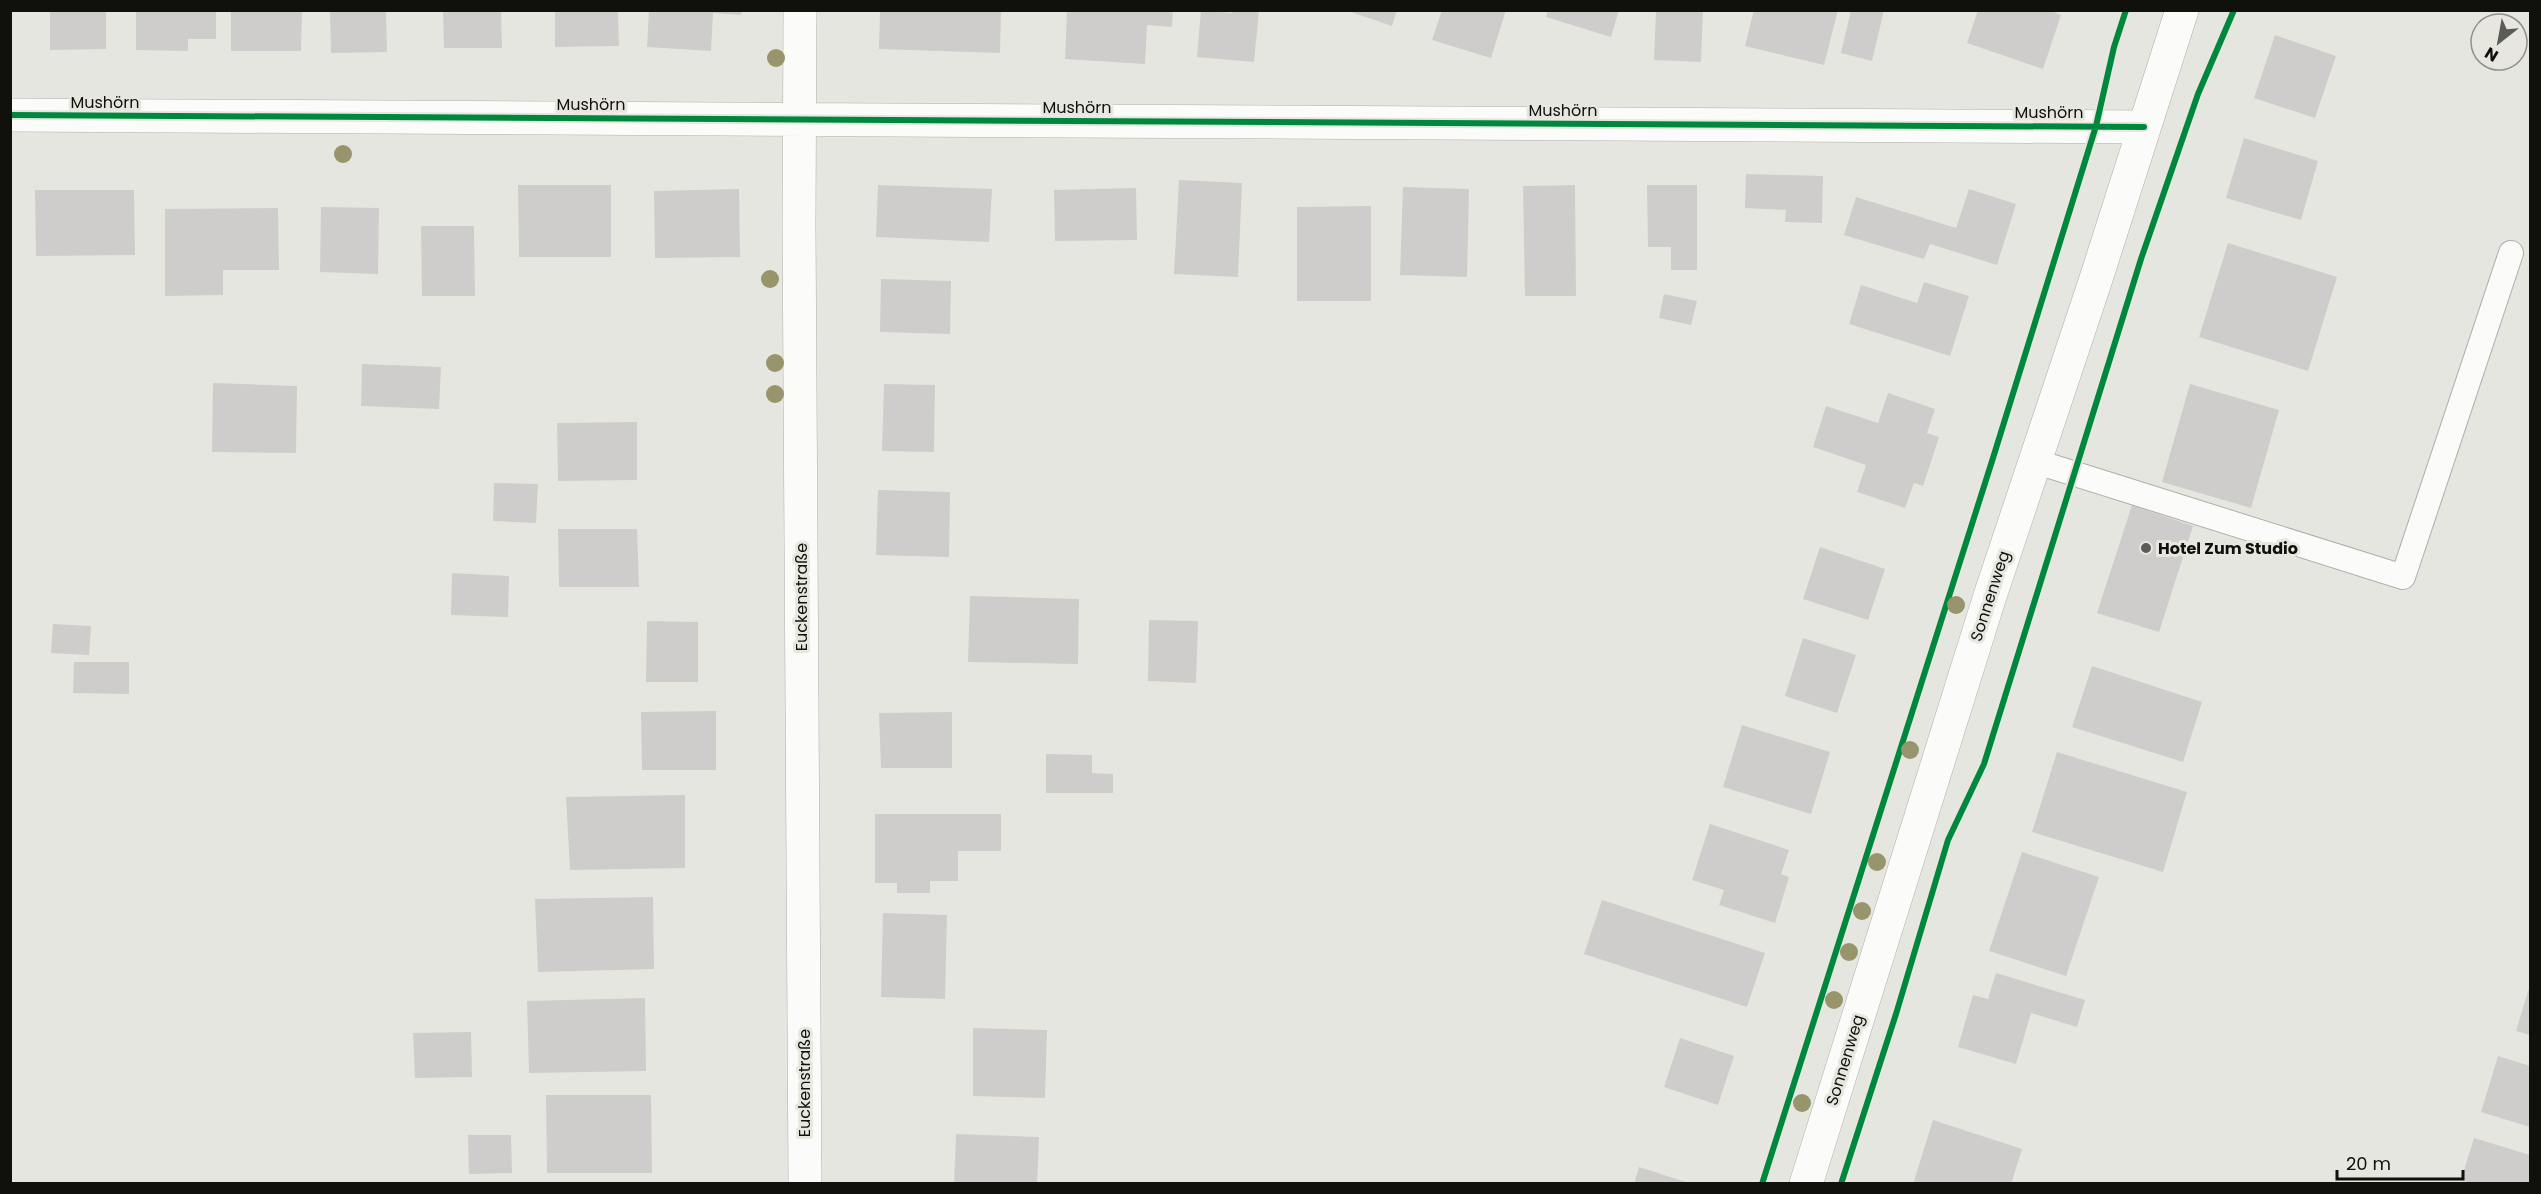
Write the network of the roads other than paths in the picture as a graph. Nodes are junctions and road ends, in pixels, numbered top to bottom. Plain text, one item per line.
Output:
1 (800, 10) edge
2 (2182, 10) edge
3 (10, 115) edge
4 (800, 119) junction
5 (2144, 127) junction
6 (2511, 253) dead end
7 (2034, 461) junction
8 (805, 1184) edge
9 (1806, 1184) edge

1 - 4 street, Euckenstraße
2 - 5 street, Sonnenweg
3 - 4 street, Mushörn
4 - 5 street, Mushörn
4 - 8 street, Euckenstraße
5 - 7 street, Sonnenweg
6 - 7 lane
7 - 9 street, Sonnenweg

